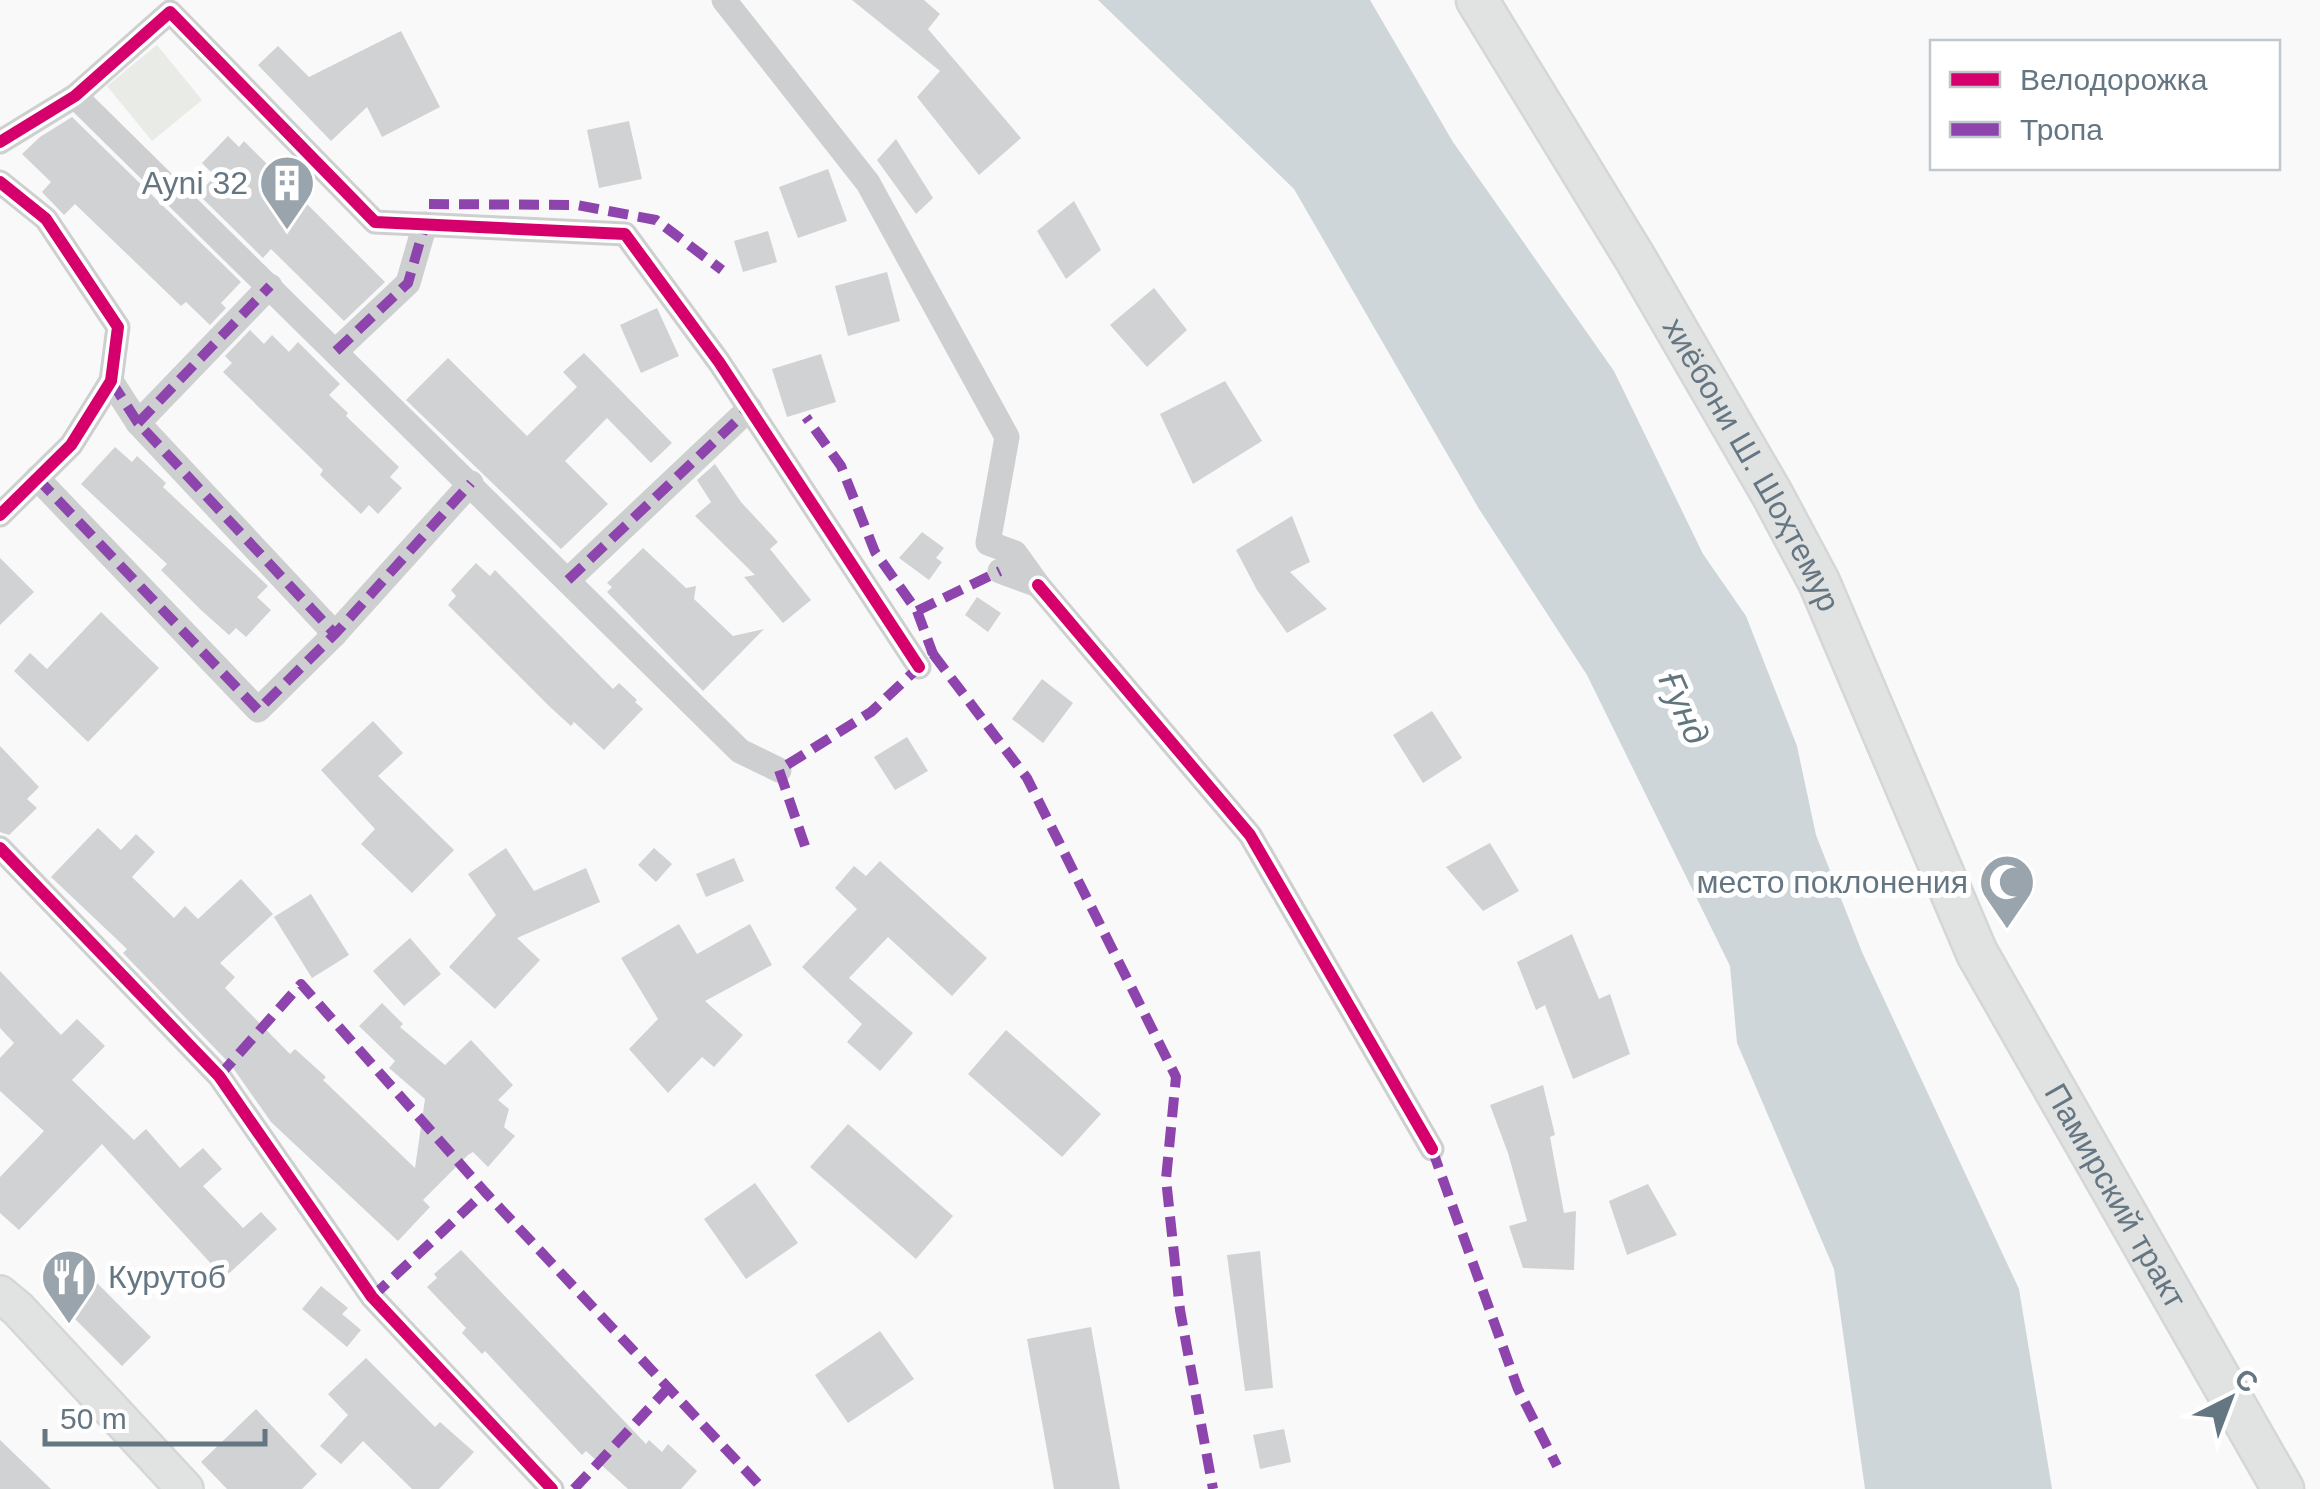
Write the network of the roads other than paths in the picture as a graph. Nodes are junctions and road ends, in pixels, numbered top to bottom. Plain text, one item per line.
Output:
1 (724, 0) edge
2 (1477, 0) edge
3 (75, 96) junction
4 (0, 142) edge
5 (0, 182) edge
6 (426, 224) junction
7 (270, 286) junction
8 (336, 351) junction
9 (111, 381) junction
10 (750, 408) junction
11 (138, 423) junction
12 (37, 478) junction
13 (471, 483) junction
14 (0, 514) edge
15 (1000, 571) dead end
16 (568, 580) junction
17 (1038, 585) junction
18 (335, 634) junction
19 (919, 667) dead end
20 (779, 770) dead end
21 (0, 848) edge
22 (1977, 953) joint
23 (1432, 1149) dead end
24 (0, 1294) edge
25 (185, 1489) edge
26 (552, 1489) edge
27 (2282, 1489) edge

1 - 17 street
2 - 22 main road, хиёбони Ш. Шоҳтемур
3 - 4 street
3 - 6 street
3 - 7 street
5 - 9 street
6 - 8 street
6 - 10 street
7 - 8 street
7 - 11 street
8 - 13 street
9 - 11 street
9 - 12 street
10 - 16 street
10 - 19 street
11 - 18 street
12 - 14 street
12 - 18 street
13 - 16 street
13 - 18 street
15 - 17 street
16 - 20 street
17 - 23 street
21 - 26 street
22 - 27 main road, Памирский тракт
24 - 25 main road

